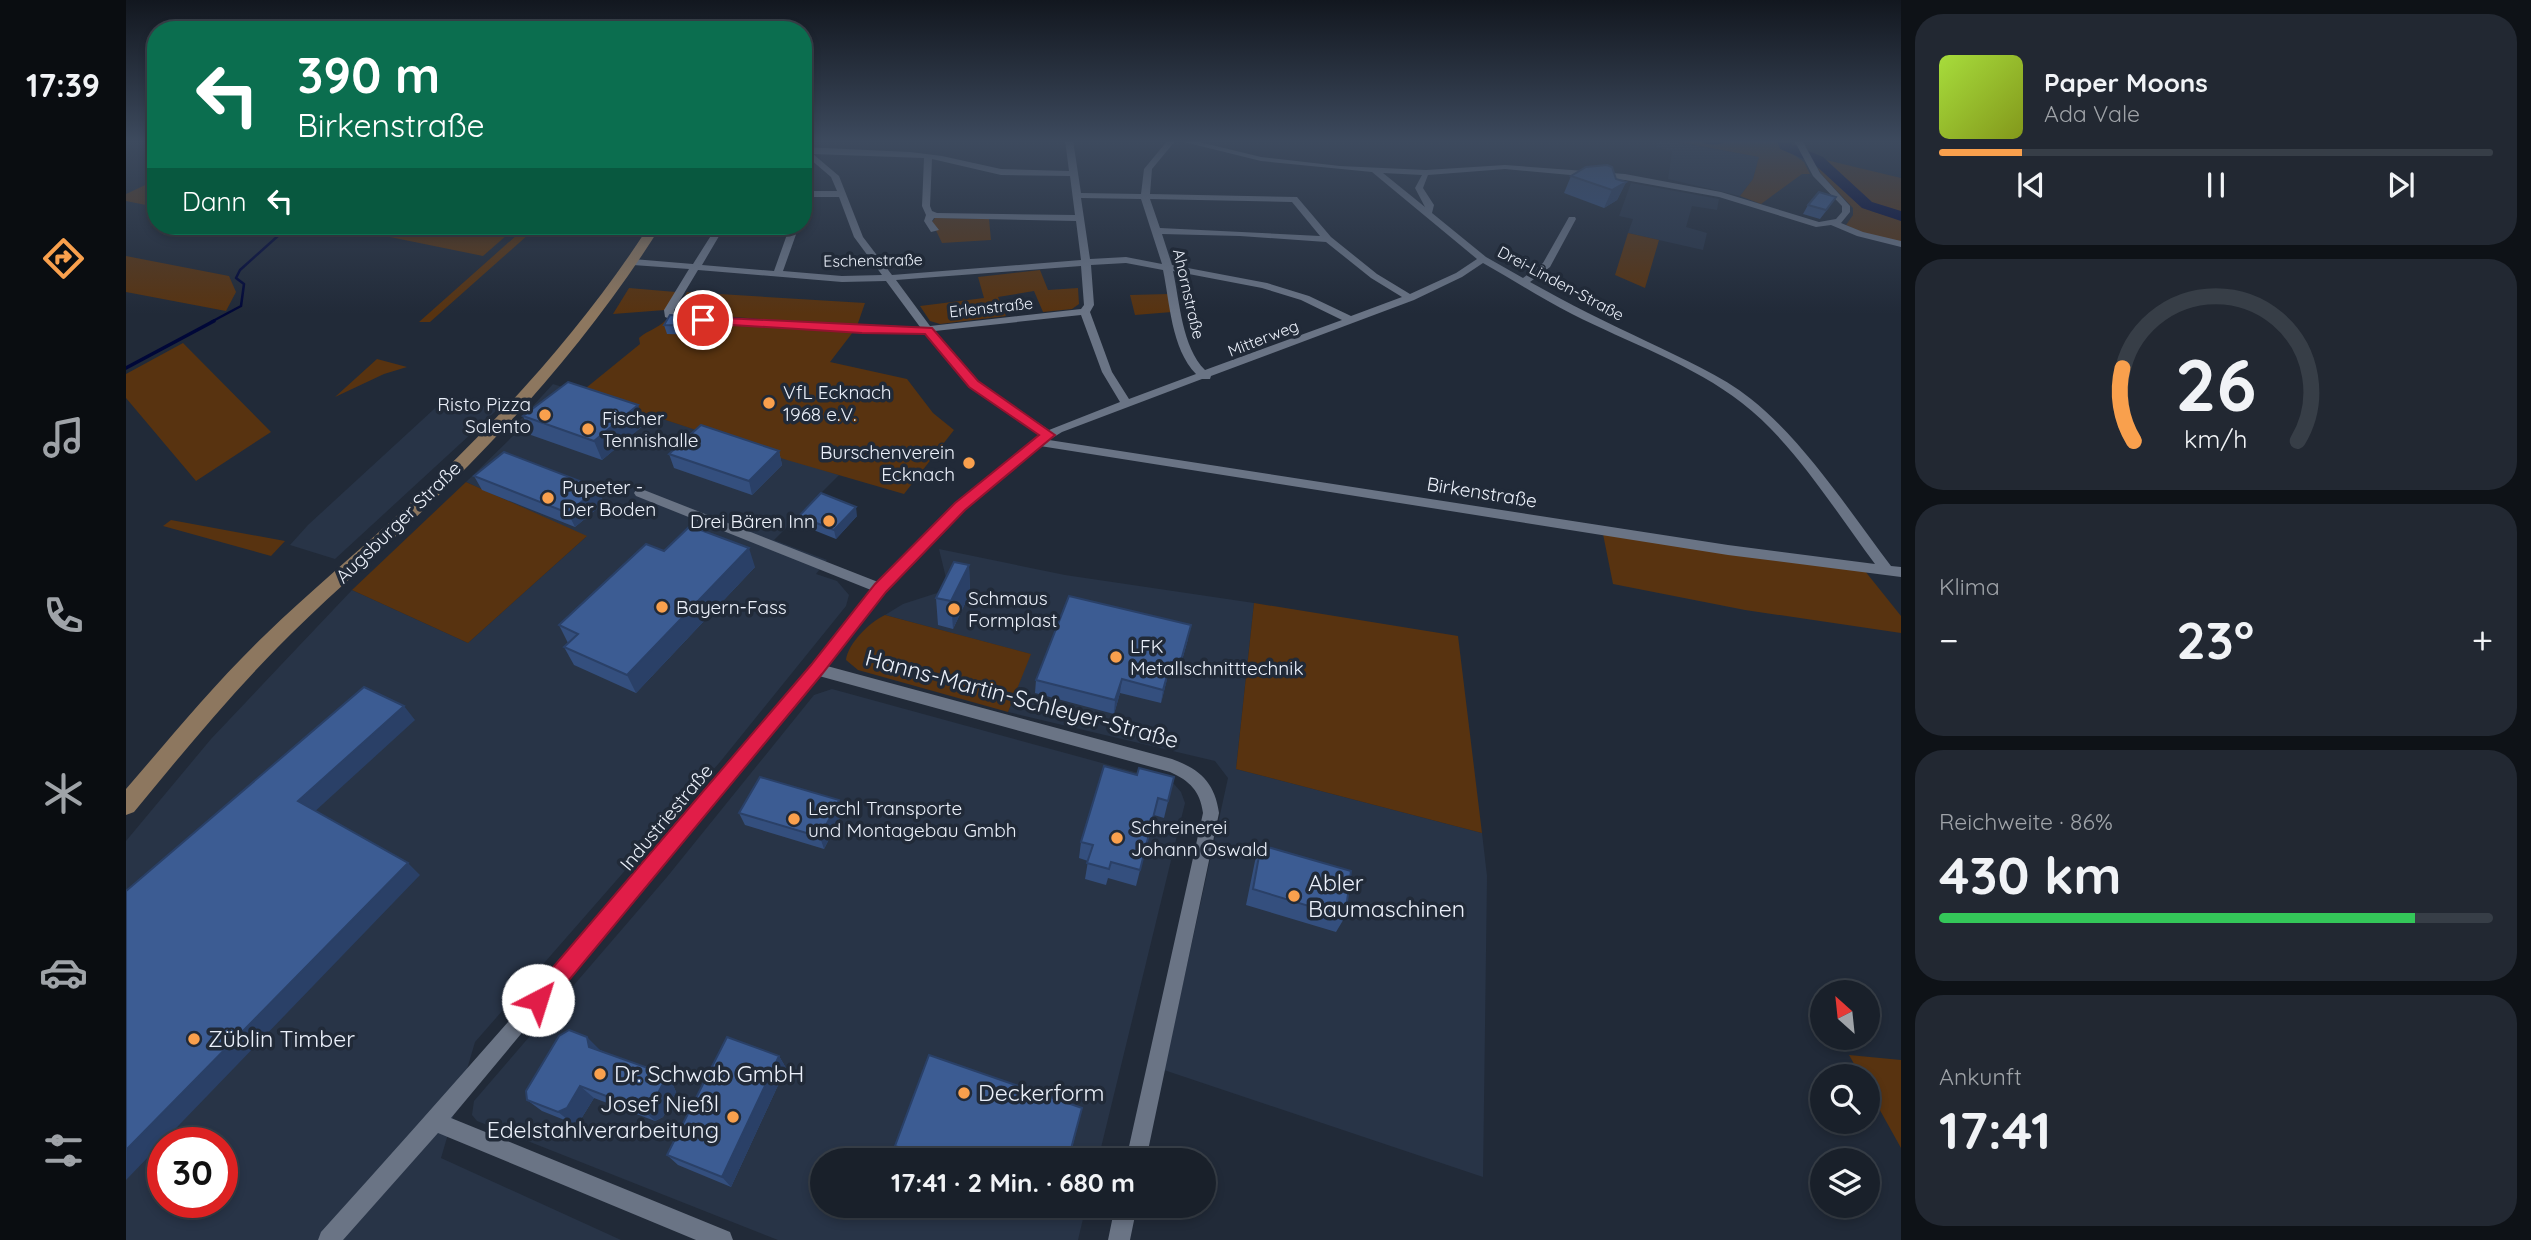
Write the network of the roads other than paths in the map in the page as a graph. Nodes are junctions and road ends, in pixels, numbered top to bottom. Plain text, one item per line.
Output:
1 (844, 198) edge
2 (926, 198) edge
3 (1075, 198) edge
4 (1145, 198) edge
5 (1279, 198) edge
6 (1407, 198) edge
7 (1425, 198) edge
8 (1722, 198) edge
9 (1838, 198) edge
10 (931, 214) junction
11 (1427, 215) junction
12 (1079, 218) junction
13 (1572, 219) dead end
14 (1833, 223) junction
15 (934, 230) dead end
16 (1158, 231) junction
17 (650, 235) edge
18 (716, 235) edge
19 (792, 235) edge
20 (1328, 239) junction
21 (1901, 244) edge
22 (1483, 259) junction
23 (633, 262) junction
24 (1086, 262) junction
25 (697, 266) junction
26 (1168, 268) junction
27 (778, 273) junction
28 (890, 278) junction
29 (1522, 282) junction
30 (1410, 298) junction
31 (1086, 312) junction
32 (1352, 321) junction
33 (928, 330) junction
34 (1206, 377) junction
35 (1127, 404) junction
36 (1048, 435) junction
37 (1073, 448) junction
38 (640, 493) dead end
39 (1886, 569) junction
40 (1901, 572) edge
41 (880, 588) junction
42 (817, 669) junction
43 (126, 805) edge
44 (435, 1121) junction
45 (1139, 1148) edge
46 (1124, 1218) edge
47 (329, 1240) edge
48 (722, 1240) edge
49 (1119, 1240) edge

1 - 28 street, Birkenstraße
2 - 10 street
3 - 12 street
4 - 16 street, Ahornstraße
5 - 20 street
6 - 11 street, Drei-Linden-Straße
7 - 11 street
8 - 14 street
9 - 14 street
10 - 12 street
10 - 15 street
11 - 22 street, Drei-Linden-Straße
12 - 24 street
13 - 29 street
14 - 21 street
16 - 20 street
16 - 26 street, Ahornstraße
17 - 23 main road, Augsburger Straße
18 - 25 street, Erlenstraße
19 - 27 street
20 - 30 street
22 - 29 street, Drei-Linden-Straße
22 - 30 street, Mitterweg
23 - 25 street, Eschenstraße
23 - 43 main road, Augsburger Straße
24 - 26 street, Eschenstraße
24 - 28 street, Eschenstraße
24 - 31 street
25 - 27 street, Eschenstraße
25 - 33 street, Erlenstraße
26 - 32 street, Eschenstraße
26 - 34 street, Ahornstraße
27 - 28 street, Eschenstraße
28 - 33 street, Birkenstraße
29 - 39 street, Drei-Linden-Straße
30 - 32 street, Mitterweg
31 - 33 street, Erlenstraße
31 - 35 street
32 - 34 street, Mitterweg
33 - 36 street, Birkenstraße
34 - 35 street, Mitterweg
35 - 36 street, Mitterweg
36 - 37 street, Birkenstraße
36 - 37 street, Birkenstraße
36 - 41 street, Industriestraße
37 - 39 street, Birkenstraße
38 - 41 street
39 - 40 street, Birkenstraße
41 - 42 street, Industriestraße
42 - 44 street, Industriestraße
42 - 45 street, Hanns-Martin-Schleyer-Straße
44 - 47 street, Industriestraße
44 - 48 street
46 - 49 street

